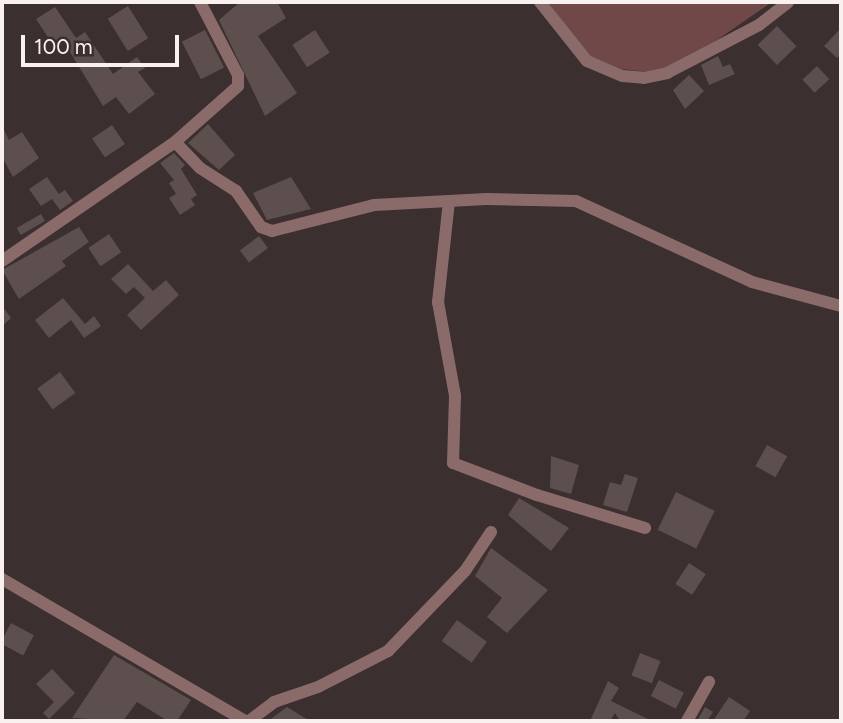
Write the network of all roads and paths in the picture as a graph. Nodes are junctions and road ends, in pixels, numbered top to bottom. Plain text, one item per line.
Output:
1 (200, 2) edge
2 (540, 2) edge
3 (788, 2) edge
4 (175, 142) junction
5 (449, 201) junction
6 (2, 261) edge
7 (841, 306) edge
8 (645, 528) dead end
9 (491, 532) dead end
10 (2, 579) edge
11 (709, 682) dead end
12 (247, 721) edge
13 (687, 721) edge

1 - 4 street
2 - 3 street
4 - 5 street
4 - 6 street
5 - 7 street
5 - 8 street
9 - 12 street
10 - 12 street
11 - 13 street

